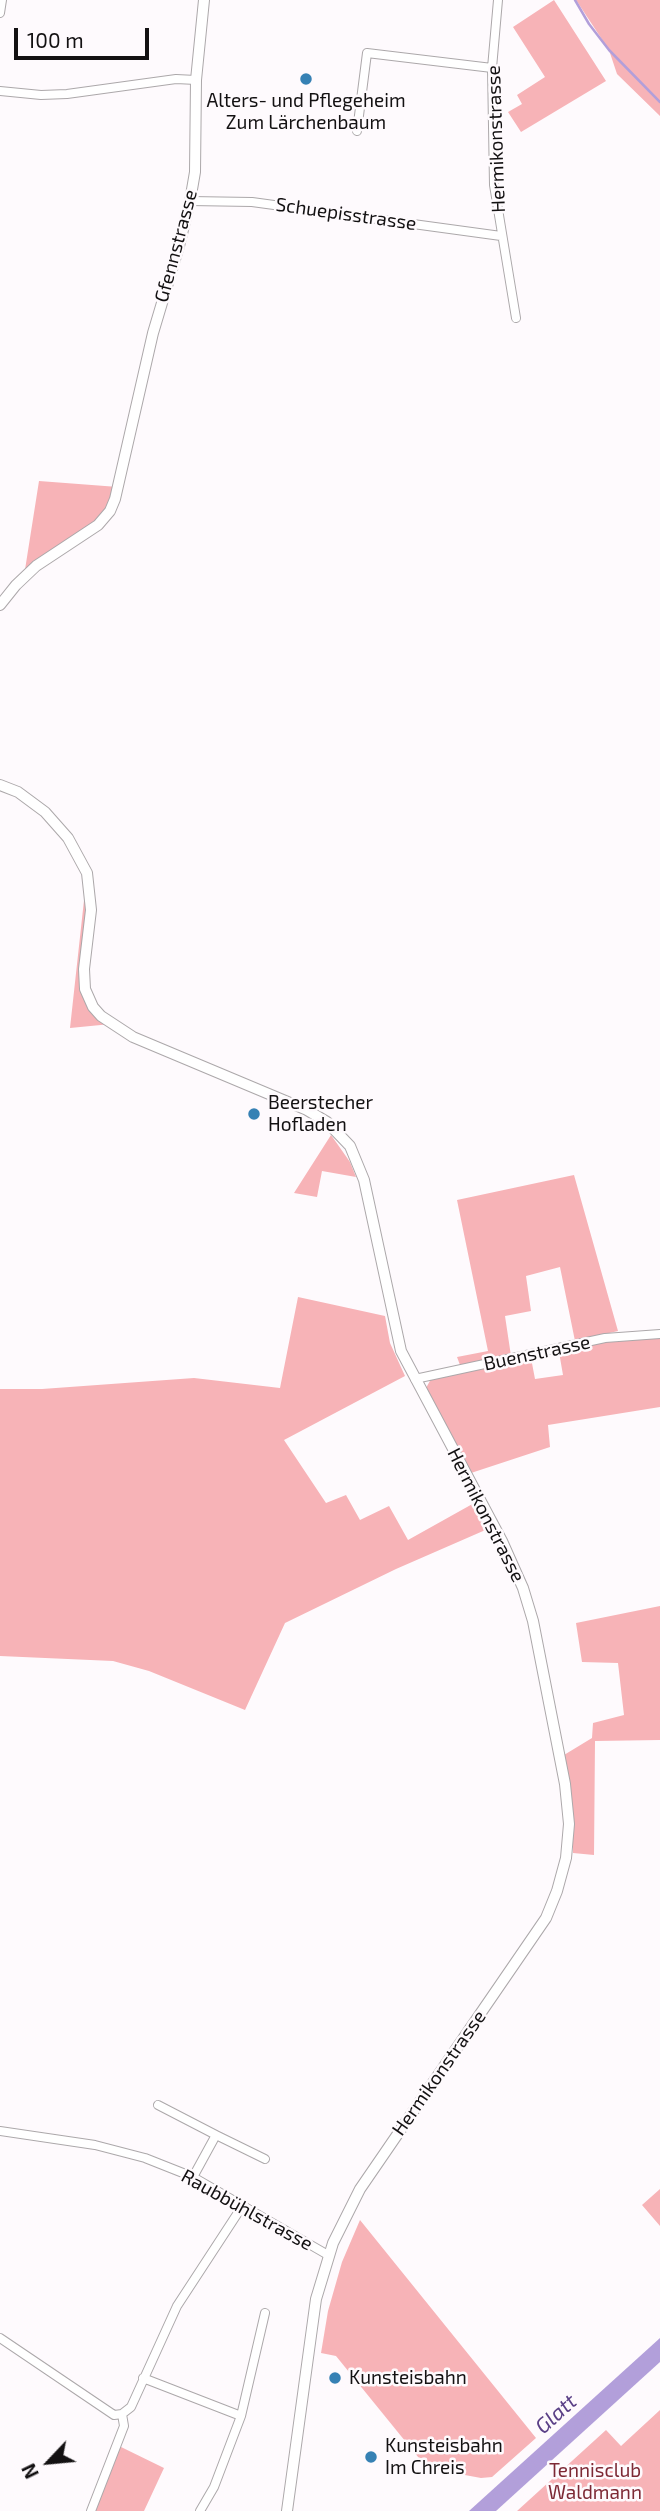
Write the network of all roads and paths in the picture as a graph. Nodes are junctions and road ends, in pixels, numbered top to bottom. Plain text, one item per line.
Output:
1 (2, 0) edge
2 (204, 0) edge
3 (498, 0) edge
4 (0, 13) edge
5 (492, 68) junction
6 (196, 80) junction
7 (0, 91) edge
8 (357, 131) dead end
9 (190, 201) junction
10 (501, 236) junction
11 (516, 318) dead end
12 (0, 605) edge
13 (0, 785) edge
14 (660, 1334) edge
15 (415, 1379) junction
16 (158, 2105) dead end
17 (0, 2131) edge
18 (216, 2135) junction
19 (265, 2159) dead end
20 (193, 2177) junction
21 (243, 2205) junction
22 (328, 2255) junction
23 (265, 2313) dead end
24 (0, 2338) edge
25 (143, 2378) junction
26 (122, 2414) junction
27 (241, 2416) junction
28 (91, 2511) edge
29 (200, 2511) edge
30 (287, 2511) edge

1 - 4 street
2 - 6 street, Gfennstrasse
3 - 5 street, Hermikonstrasse
5 - 8 street
5 - 10 street, Hermikonstrasse
6 - 7 street
6 - 9 street, Gfennstrasse
9 - 10 street, Schuepisstrasse
9 - 12 street, Gfennstrasse
10 - 11 street, Hermikonstrasse
13 - 15 street, Hermikonstrasse
14 - 15 street, Buenstrasse
15 - 22 street, Hermikonstrasse
16 - 18 street
17 - 20 street, Raubbühlstrasse
18 - 19 street
18 - 20 street
20 - 21 street, Raubbühlstrasse
21 - 22 street, Raubbühlstrasse
21 - 25 street
22 - 30 street, Hermikonstrasse
23 - 27 street
24 - 26 street
25 - 26 street
25 - 27 street
26 - 28 street
27 - 29 street

